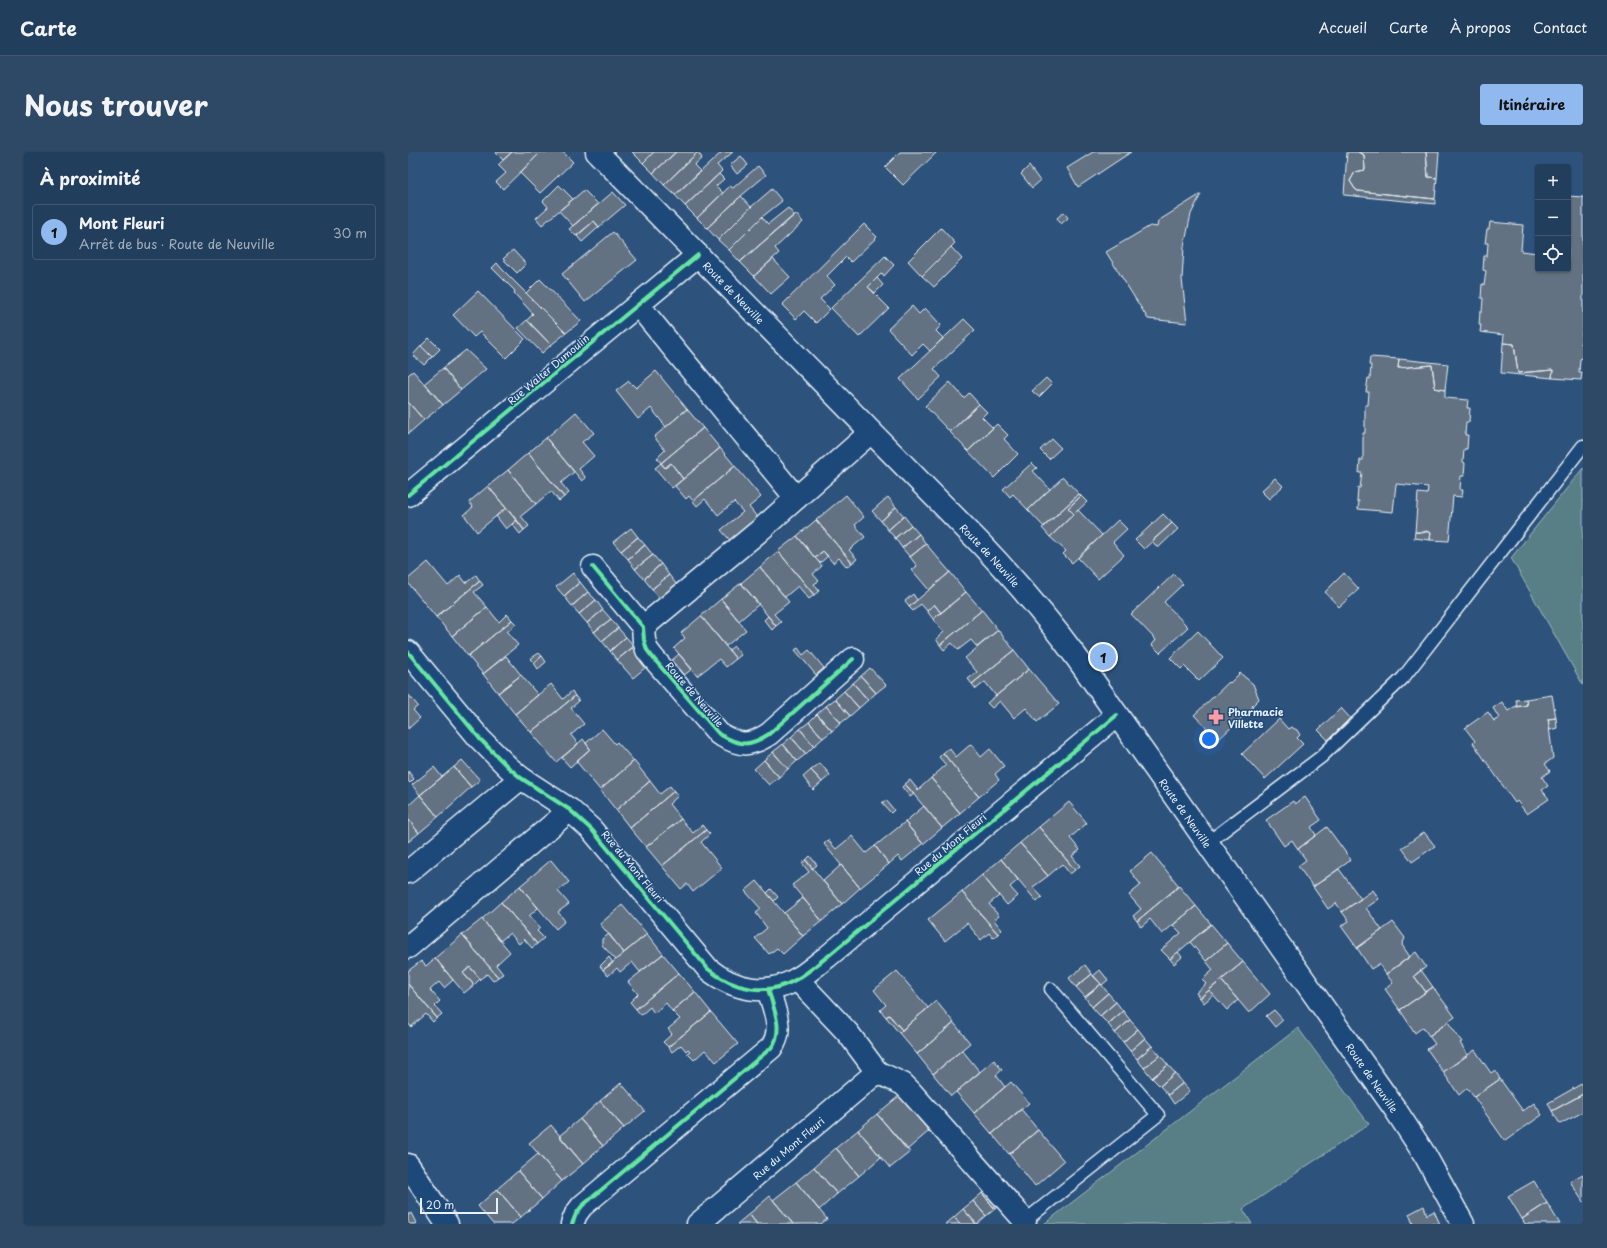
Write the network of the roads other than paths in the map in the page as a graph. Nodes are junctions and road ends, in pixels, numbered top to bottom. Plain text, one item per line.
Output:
1 (597, 152) edge
2 (698, 255) junction
3 (638, 305) junction
4 (871, 432) junction
5 (1583, 446) edge
6 (408, 495) edge
7 (796, 498) junction
8 (593, 567) dead end
9 (643, 627) junction
10 (408, 652) edge
11 (853, 659) dead end
12 (1117, 715) junction
13 (522, 778) junction
14 (570, 810) junction
15 (1207, 842) junction
16 (408, 872) edge
17 (408, 947) edge
18 (797, 979) junction
19 (768, 989) junction
20 (1051, 989) dead end
21 (877, 1072) junction
22 (408, 1165) edge
23 (1023, 1223) edge
24 (447, 1224) edge
25 (572, 1224) edge
26 (698, 1224) edge
27 (1463, 1224) edge

1 - 2 street, Route de Neuville
2 - 3 street, Rue Walter Dumoulin
2 - 4 street, Route de Neuville
3 - 6 street, Rue Walter Dumoulin
3 - 7 street
4 - 7 street
4 - 12 street, Route de Neuville
5 - 15 lane
7 - 9 street
8 - 9 street
9 - 11 street, Route de Neuville
10 - 13 street, Rue du Mont Fleuri
12 - 15 street, Route de Neuville
12 - 18 street, Rue du Mont Fleuri
13 - 14 street, Rue du Mont Fleuri
13 - 16 street
14 - 17 street
14 - 19 street, Rue du Mont Fleuri
15 - 27 street, Route de Neuville
18 - 19 street, Rue du Mont Fleuri
18 - 21 street
19 - 25 street
20 - 23 lane
21 - 23 street
21 - 26 street, Rue du Mont Fleuri
22 - 24 street

